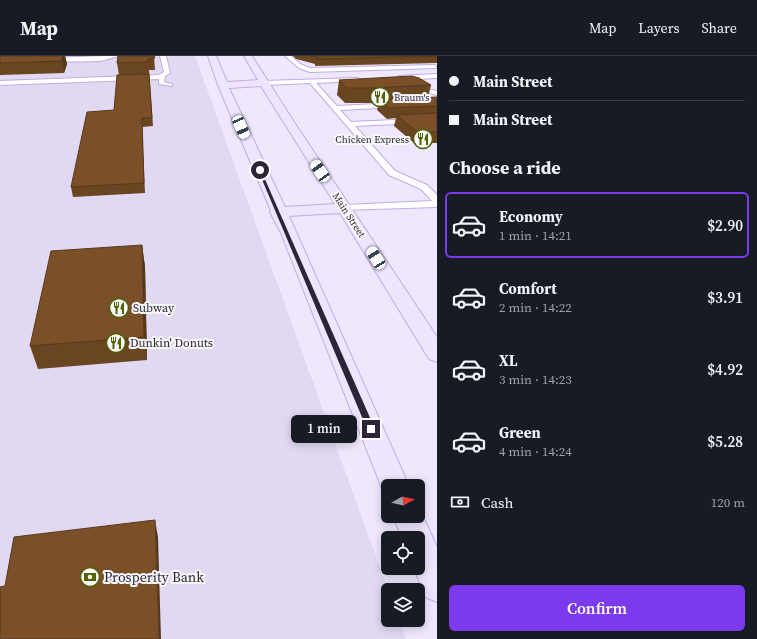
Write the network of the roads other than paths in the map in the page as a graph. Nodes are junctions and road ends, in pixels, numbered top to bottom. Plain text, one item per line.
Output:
1 (115, 56) edge
2 (163, 56) edge
3 (212, 56) edge
4 (248, 56) edge
5 (288, 56) edge
6 (39, 61) edge
7 (437, 67) edge
8 (437, 76) edge
9 (161, 77) junction
10 (390, 79) edge
11 (366, 80) edge
12 (312, 82) junction
13 (0, 83) edge
14 (264, 84) junction
15 (170, 85) dead end
16 (223, 85) junction
17 (408, 88) edge
18 (437, 93) edge
19 (406, 105) edge
20 (335, 108) junction
21 (437, 120) edge
22 (348, 124) junction
23 (437, 202) edge
24 (345, 208) junction
25 (278, 212) junction
26 (437, 354) edge
27 (392, 479) edge
28 (425, 556) edge
29 (437, 585) edge

1 - 6 lane
2 - 9 lane
3 - 16 main road
4 - 14 main road, Main Street
5 - 7 lane
8 - 10 lane
9 - 13 lane
9 - 15 lane
11 - 12 lane
12 - 14 lane
12 - 20 lane
14 - 16 main road
14 - 24 main road, Main Street
16 - 25 main road
17 - 18 lane
19 - 20 lane
20 - 22 lane
21 - 22 lane
22 - 23 lane
23 - 24 lane
24 - 25 main road
24 - 26 main road, Main Street
25 - 27 main road
28 - 29 main road

